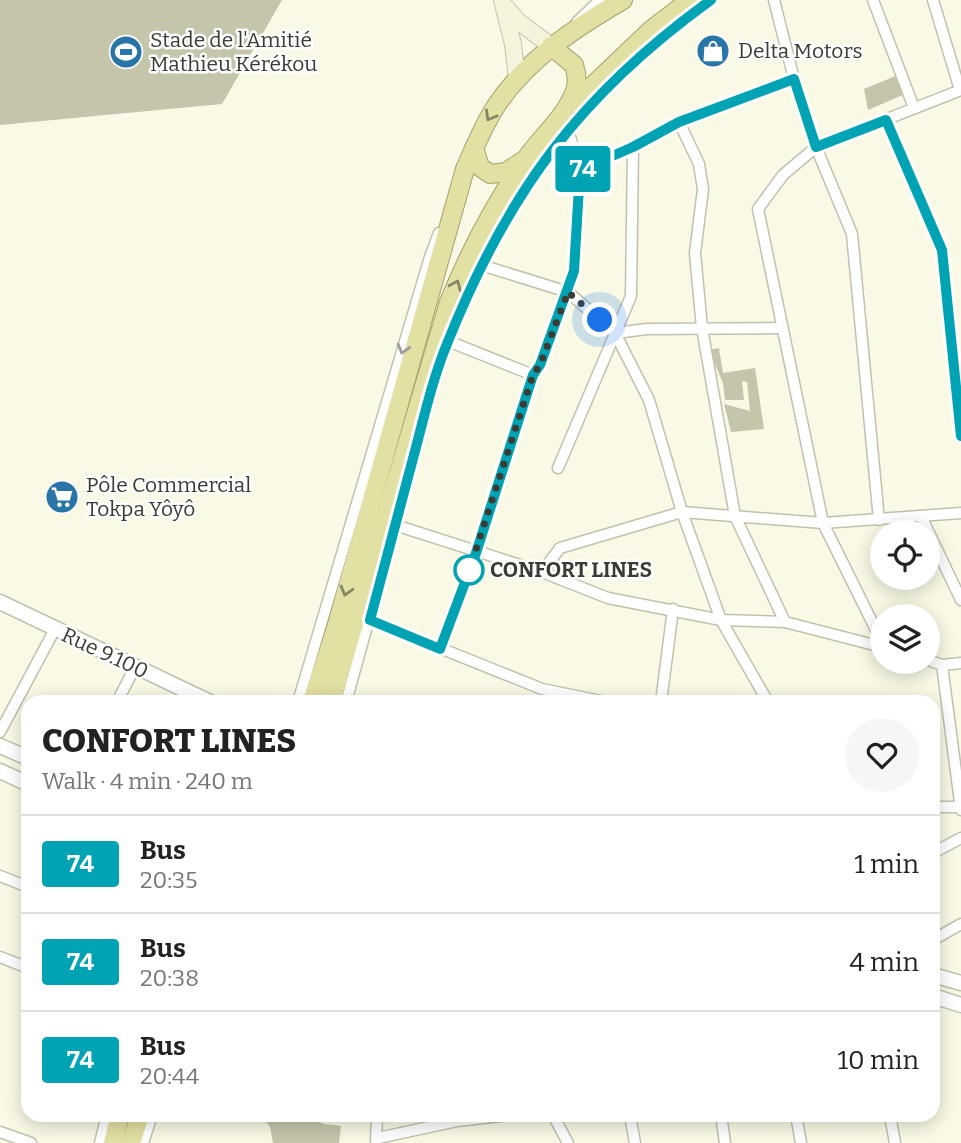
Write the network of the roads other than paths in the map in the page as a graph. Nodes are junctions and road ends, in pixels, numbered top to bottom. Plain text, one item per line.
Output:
1 (600, 0) edge
2 (623, 0) edge
3 (690, 0) edge
4 (711, 0) edge
5 (774, 0) edge
6 (873, 0) edge
7 (933, 0) edge
8 (558, 41) junction
9 (517, 79) junction
10 (794, 79) junction
11 (961, 90) edge
12 (914, 108) junction
13 (886, 120) junction
14 (566, 121) junction
15 (679, 122) junction
16 (633, 147) junction
17 (816, 147) junction
18 (474, 148) junction
19 (528, 156) junction
20 (465, 169) junction
21 (580, 170) junction
22 (481, 265) junction
23 (568, 292) junction
24 (702, 328) junction
25 (782, 328) junction
26 (615, 333) junction
27 (448, 341) junction
28 (533, 375) junction
29 (961, 436) edge
30 (558, 468) dead end
31 (681, 512) junction
32 (961, 513) edge
33 (735, 516) junction
34 (921, 516) junction
35 (870, 520) edge
36 (879, 520) joint
37 (823, 523) junction
38 (395, 525) junction
39 (476, 553) junction
40 (542, 572) junction
41 (961, 600) edge
42 (0, 602) edge
43 (673, 609) junction
44 (370, 620) junction
45 (721, 620) junction
46 (870, 620) edge
47 (785, 622) junction
48 (55, 629) junction
49 (870, 642) edge
50 (440, 649) junction
51 (961, 663) edge
52 (942, 664) joint
53 (135, 667) junction
54 (121, 695) edge
55 (194, 695) edge
56 (300, 695) edge
57 (314, 695) edge
58 (333, 695) edge
59 (348, 695) edge
60 (572, 695) edge
61 (662, 695) edge
62 (764, 695) edge
63 (0, 732) edge
64 (0, 746) edge
65 (21, 755) edge
66 (0, 771) edge
67 (21, 781) edge
68 (940, 807) edge
69 (961, 808) edge
70 (961, 838) edge
71 (940, 849) edge
72 (0, 876) edge
73 (21, 884) edge
74 (961, 924) edge
75 (940, 936) edge
76 (0, 957) edge
77 (21, 965) edge
78 (940, 977) edge
79 (961, 983) edge
80 (940, 999) edge
81 (961, 1005) edge
82 (105, 1122) edge
83 (118, 1122) edge
84 (138, 1122) edge
85 (150, 1122) edge
86 (377, 1122) edge
87 (441, 1122) edge
88 (557, 1122) edge
89 (631, 1122) edge
90 (722, 1122) edge
91 (797, 1122) edge
92 (891, 1122) edge
93 (0, 1132) edge
94 (377, 1140) edge
95 (31, 1143) edge
96 (100, 1143) edge
97 (113, 1143) edge
98 (131, 1143) edge
99 (143, 1143) edge
100 (568, 1143) edge
101 (635, 1143) edge
102 (725, 1143) edge
103 (800, 1143) edge
104 (895, 1143) edge

1 - 8 street
2 - 8 highway
3 - 14 highway
4 - 14 street
5 - 10 street
6 - 12 street
7 - 11 street
8 - 9 highway
8 - 9 main road
8 - 14 highway
9 -> 18 highway
10 - 15 street
10 - 17 street
11 - 12 street
12 - 13 street
13 - 17 street
13 - 29 street
14 - 19 highway
14 - 21 street
14 - 22 street
15 - 16 street
15 - 24 street
16 - 21 street
16 - 26 street
17 - 25 street
17 - 36 street
18 - 19 highway
18 - 20 highway
58 -> 19 highway
20 -> 56 street
20 -> 57 highway
21 - 23 street
22 - 23 street
22 - 27 street
23 - 26 street
23 - 28 street
24 - 25 street
24 - 26 street
24 - 33 street
25 - 37 street
26 - 30 street
26 - 31 street
27 - 28 street
27 - 38 street
28 - 39 street
31 - 33 street
31 - 40 street
31 - 45 street
32 - 34 street
33 - 37 street
33 - 47 street
34 - 36 street
34 - 41 street
35 - 37 street
37 - 46 street
38 - 39 street
38 - 44 street
39 - 40 street
39 - 50 street
40 - 43 street
42 - 48 street, Rue 9.100
43 - 45 street
43 - 61 street
44 - 50 street
44 - 59 street
45 - 47 street
45 - 62 street
47 - 49 street
48 - 53 street, Rue 9.100
48 - 63 street
50 - 60 street
51 - 52 street
52 - 69 street
53 - 54 street
53 - 55 street, Rue 9.100
64 - 65 street
66 - 67 street
68 - 69 street
70 - 71 street
72 - 73 street
74 - 75 street
76 - 77 street
78 - 79 street
80 - 81 street
82 - 96 street
83 - 97 highway
84 - 98 highway
85 - 99 street
86 - 94 street
87 - 94 street
88 - 100 street
89 - 101 street
90 - 102 street
91 - 103 street
92 - 104 street
93 - 95 street

